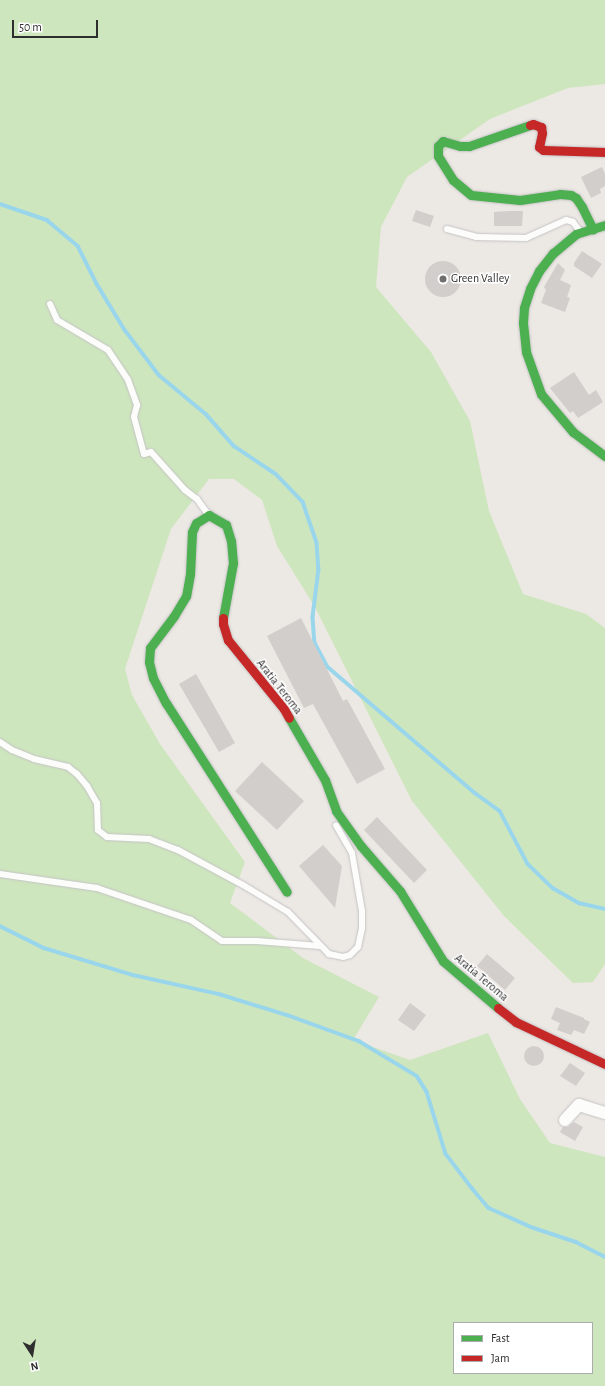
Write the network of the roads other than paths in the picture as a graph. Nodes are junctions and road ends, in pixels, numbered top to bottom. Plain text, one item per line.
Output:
1 (605, 152) edge
2 (605, 225) edge
3 (447, 229) dead end
4 (593, 230) junction
5 (581, 232) junction
6 (50, 304) dead end
7 (605, 456) edge
8 (209, 516) junction
9 (0, 742) edge
10 (336, 811) junction
11 (0, 874) edge
12 (287, 892) dead end
13 (320, 946) junction
14 (605, 1064) edge
15 (605, 1113) edge
16 (565, 1120) dead end

1 - 4 street
2 - 4 street
3 - 5 lane
4 - 5 street
5 - 7 street
6 - 8 lane, Aratia Teroma
8 - 10 street, Aratia Teroma
8 - 12 street
9 - 13 lane
10 - 13 lane
10 - 14 street, Aratia Teroma
11 - 13 lane
15 - 16 street

